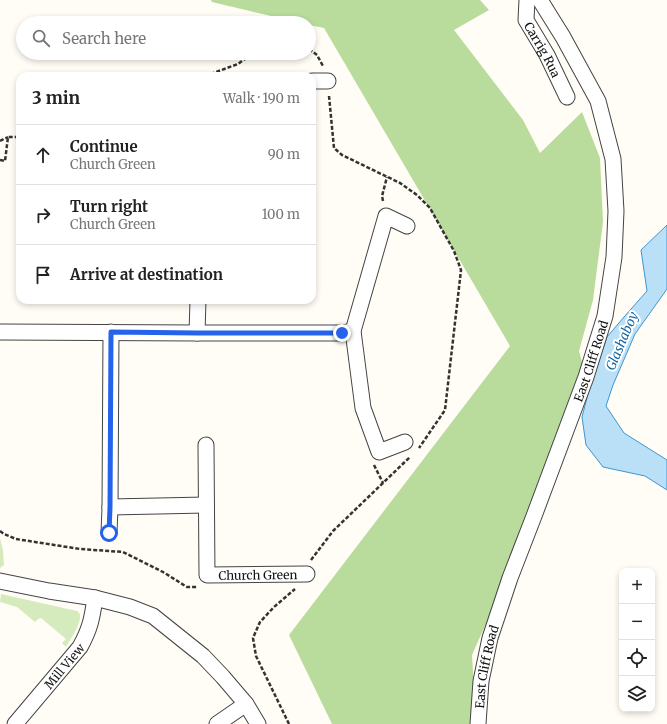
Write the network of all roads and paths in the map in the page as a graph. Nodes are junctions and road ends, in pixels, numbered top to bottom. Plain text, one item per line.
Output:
1 (527, 0) edge
2 (540, 0) edge
3 (243, 60) edge
4 (216, 72) edge
5 (316, 81) edge
6 (328, 81) dead end
7 (566, 98) dead end
8 (8, 137) junction
9 (16, 137) edge
10 (0, 140) edge
11 (0, 160) edge
12 (387, 177) dead end
13 (386, 216) junction
14 (407, 226) dead end
15 (198, 304) edge
16 (0, 332) edge
17 (111, 332) junction
18 (348, 332) junction
19 (197, 333) junction
20 (405, 442) dead end
21 (206, 445) dead end
22 (206, 505) junction
23 (110, 507) junction
24 (0, 531) edge
25 (109, 533) dead end
26 (307, 574) dead end
27 (0, 580) edge
28 (203, 587) dead end
29 (290, 587) dead end
30 (298, 587) dead end
31 (95, 598) junction
32 (246, 704) junction
33 (15, 724) edge
34 (217, 724) edge
35 (258, 724) edge
36 (478, 724) edge

1 - 7 street, Carrig Rua
2 - 36 street, East Cliff Road
3 - 4 path
5 - 6 street
8 - 9 path
8 - 10 path
8 - 11 path
12 - 13 path
13 - 14 street
13 - 18 street
15 - 19 street
16 - 17 street
17 - 19 street
17 - 23 street
18 - 19 street
18 - 20 street
21 - 22 street, Church Green
22 - 23 street
22 - 26 street, Church Green
23 - 25 street
24 - 28 path
27 - 31 street
29 - 30 path
31 - 32 street
31 - 33 street, Mill View
32 - 34 street
32 - 35 street

